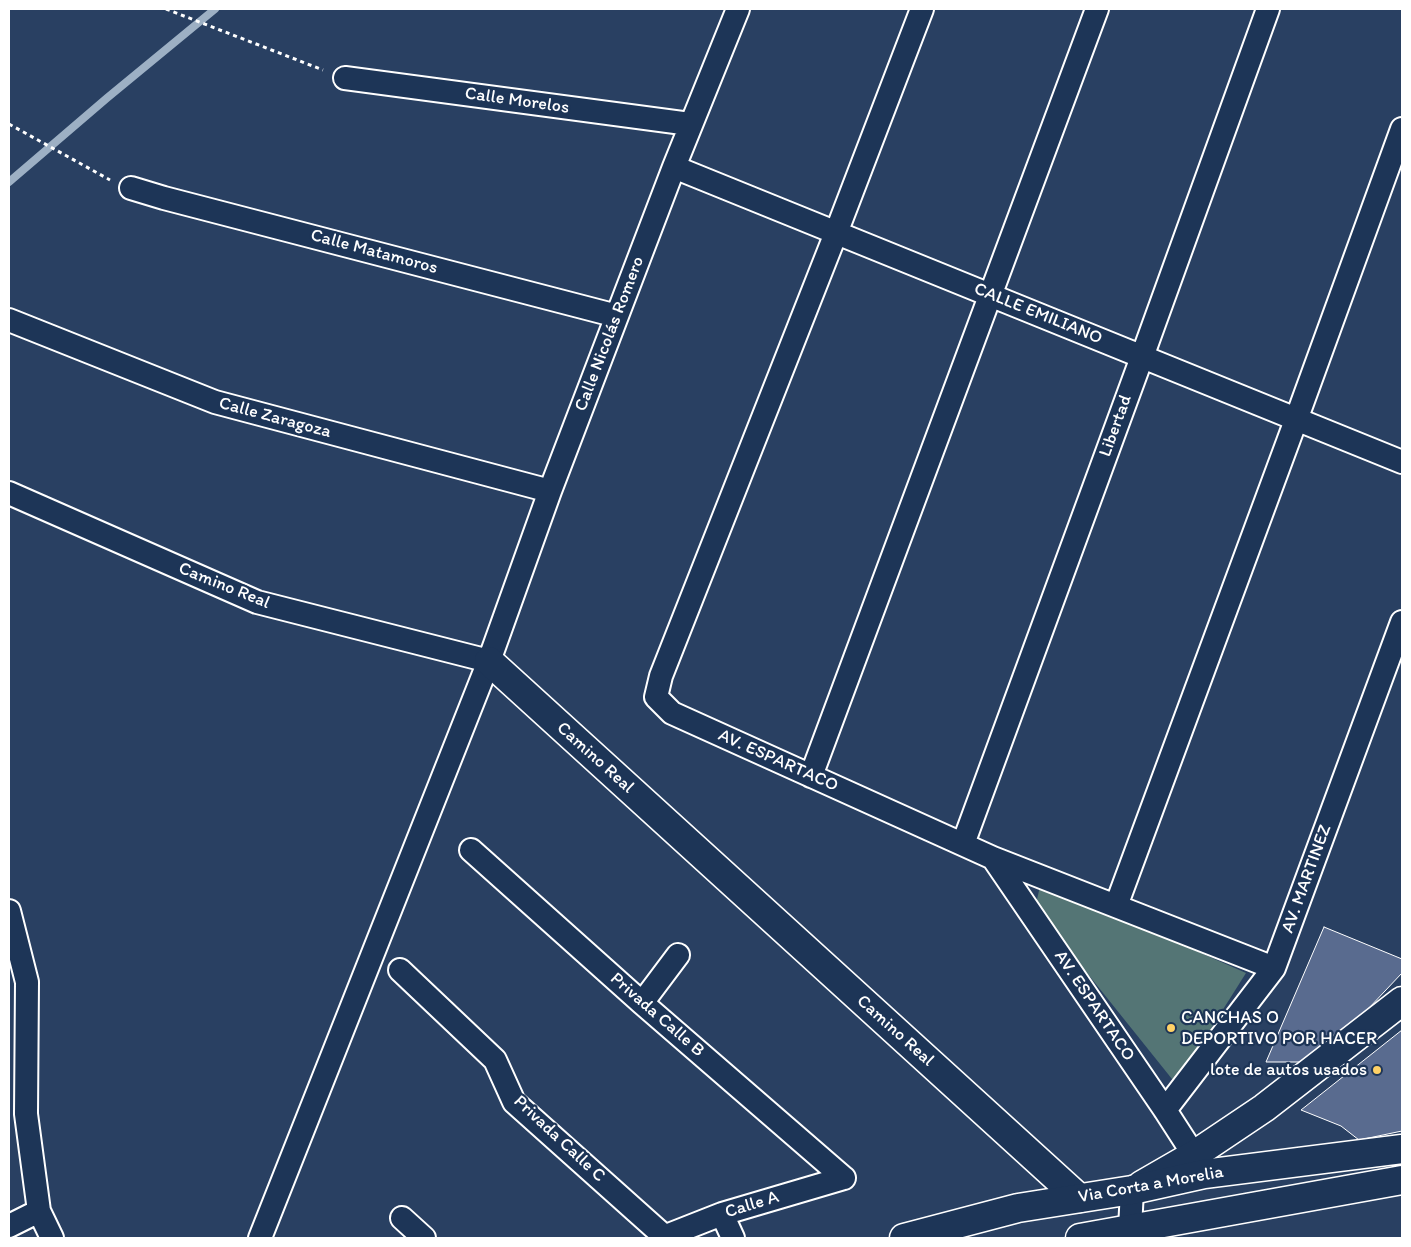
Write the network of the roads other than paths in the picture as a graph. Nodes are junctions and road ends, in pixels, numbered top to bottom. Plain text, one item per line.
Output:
1 (738, 9) edge
2 (922, 9) edge
3 (1097, 9) edge
4 (1268, 9) edge
5 (345, 78) road end
6 (690, 124) junction
7 (1402, 129) edge
8 (674, 167) junction
9 (123, 182) road end
10 (836, 233) junction
11 (990, 295) junction
12 (617, 316) junction
13 (9, 320) edge
14 (1142, 357) junction
15 (1296, 420) junction
16 (1402, 462) edge
17 (550, 491) junction
18 (9, 493) edge
19 (1402, 622) edge
20 (488, 661) junction
21 (811, 776) junction
22 (963, 844) junction
23 (471, 850) dead end
24 (993, 858) junction
25 (1116, 906) junction
26 (9, 911) edge
27 (678, 955) dead end
28 (1274, 968) junction
29 (400, 970) dead end
30 (1402, 1001) edge
31 (642, 1003) junction
32 (1165, 1110) junction
33 (1402, 1149) edge
34 (1194, 1155) junction
35 (844, 1178) joint
36 (1402, 1180) edge
37 (1132, 1190) junction
38 (1079, 1198) junction
39 (39, 1211) junction
40 (722, 1214) junction
41 (402, 1218) dead end
42 (9, 1226) edge
43 (1130, 1229) junction
44 (52, 1238) edge
45 (260, 1238) edge
46 (424, 1238) edge
47 (663, 1238) edge
48 (733, 1238) edge
49 (904, 1238) edge
50 (1080, 1238) edge

1 - 6 street, Calle Nicolás Romero
2 - 10 street
3 - 11 street
4 - 14 street, Libertad
5 - 6 street, Calle Morelos
6 - 8 street, Calle Nicolás Romero
7 - 15 street
8 - 10 street, CALLE EMILIANO
8 - 12 street, Calle Nicolás Romero
9 - 12 street, Calle Matamoros
10 - 11 street, CALLE EMILIANO
10 - 21 street, AV. ESPARTACO
11 - 14 street, CALLE EMILIANO
11 - 21 street
12 - 17 street, Calle Nicolás Romero
13 - 17 street, Calle Zaragoza
14 - 15 street, CALLE EMILIANO
14 - 22 street, Libertad
15 - 16 street, CALLE EMILIANO
15 - 25 street
17 - 20 street, Calle Nicolás Romero
18 - 20 street, Camino Real
19 - 28 street, AV. MARTINEZ
20 - 38 main road, Camino Real
20 - 45 street, Calle Nicolás Romero
21 - 22 street, AV. ESPARTACO
22 - 24 street, AV. ESPARTACO
23 - 31 street, Privada Calle B
24 - 25 street, AV. ESPARTACO
24 - 32 street, AV. ESPARTACO
25 - 28 street, AV. ESPARTACO
26 - 39 street
27 - 31 street
28 - 32 street, AV. MARTINEZ
29 - 47 street, Privada Calle C
30 - 34 main road
31 - 35 street, Privada Calle B
32 - 34 street, AV. ESPARTACO
33 - 37 main road, Via Corta a Morelia
34 - 37 main road
35 - 40 street, Calle A
36 - 43 main road
37 - 38 main road, Via Corta a Morelia
37 - 43 street
38 - 49 main road, Via Corta a Morelia
39 - 42 street
39 - 44 street
40 - 47 street, Calle A
40 - 48 street
41 - 46 street
43 - 50 main road

